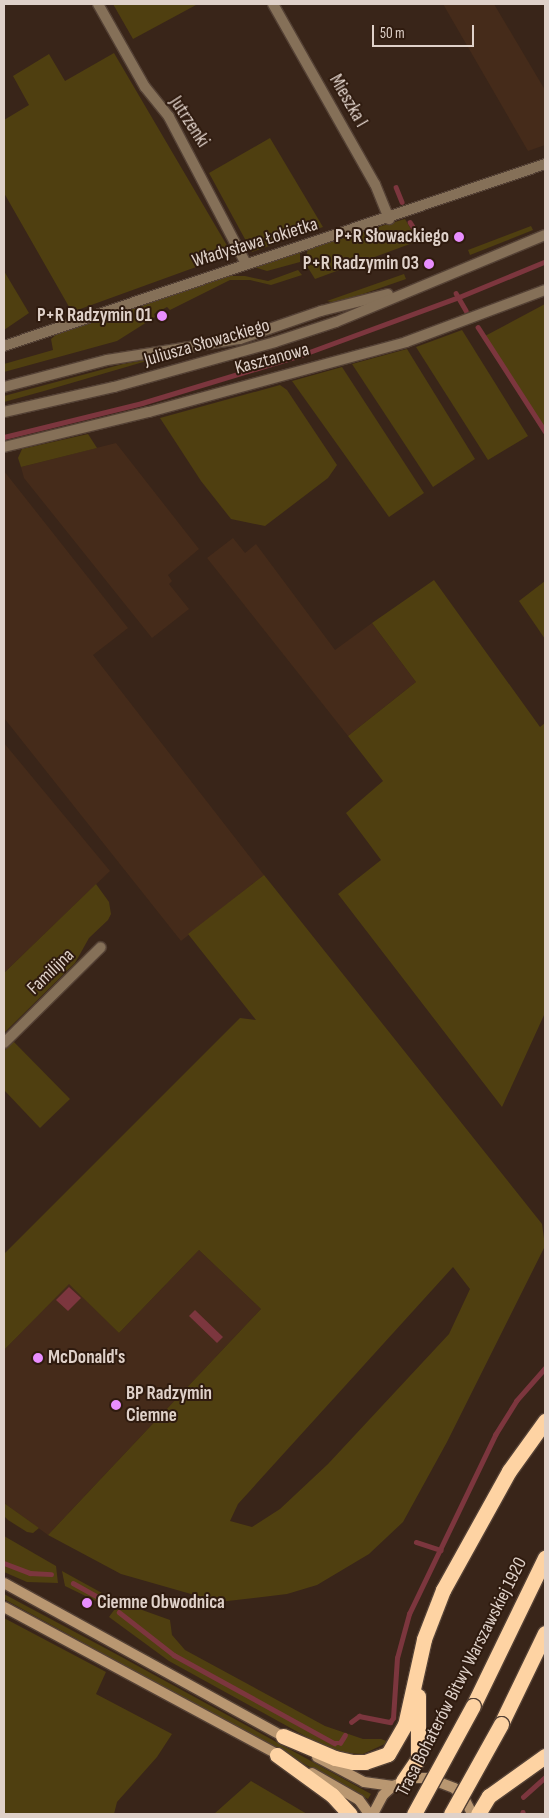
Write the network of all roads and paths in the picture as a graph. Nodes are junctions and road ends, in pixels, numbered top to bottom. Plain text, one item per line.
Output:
1 (98, 4) edge
2 (273, 4) edge
3 (545, 164) edge
4 (389, 218) junction
5 (545, 235) edge
6 (245, 262) junction
7 (413, 288) junction
8 (545, 290) edge
9 (4, 346) edge
10 (4, 387) edge
11 (4, 412) edge
12 (4, 447) edge
13 (101, 948) dead end
14 (4, 1043) edge
15 (545, 1421) edge
16 (545, 1558) edge
17 (4, 1583) edge
18 (4, 1607) edge
19 (545, 1633) edge
20 (417, 1672) junction
21 (283, 1736) junction
22 (277, 1755) junction
23 (545, 1756) edge
24 (398, 1784) junction
25 (350, 1814) edge
26 (369, 1814) edge
27 (373, 1814) edge
28 (414, 1814) edge
29 (451, 1814) edge
30 (472, 1814) edge
31 (478, 1814) edge

1 - 6 street, Jutrzenki
2 - 4 street, Mieszka I
3 - 4 street, Władysława Łokietka
4 - 6 street, Władysława Łokietka
5 - 7 street, Juliusza Słowackiego
6 - 9 street, Władysława Łokietka
7 - 10 street, Juliusza Słowackiego
7 - 11 street, Juliusza Słowackiego
8 - 12 street, Kasztanowa
13 - 14 street, Familijna
15 - 20 highway
16 - 28 highway, Trasa Bohaterów Bitwy Warszawskiej 1920, bridge
17 - 21 main road
18 - 22 main road
19 - 29 highway, bridge
20 - 21 highway
20 - 24 highway
21 - 24 main road
22 - 25 highway
22 - 26 main road
23 - 31 highway
24 - 27 main road
24 - 30 main road

